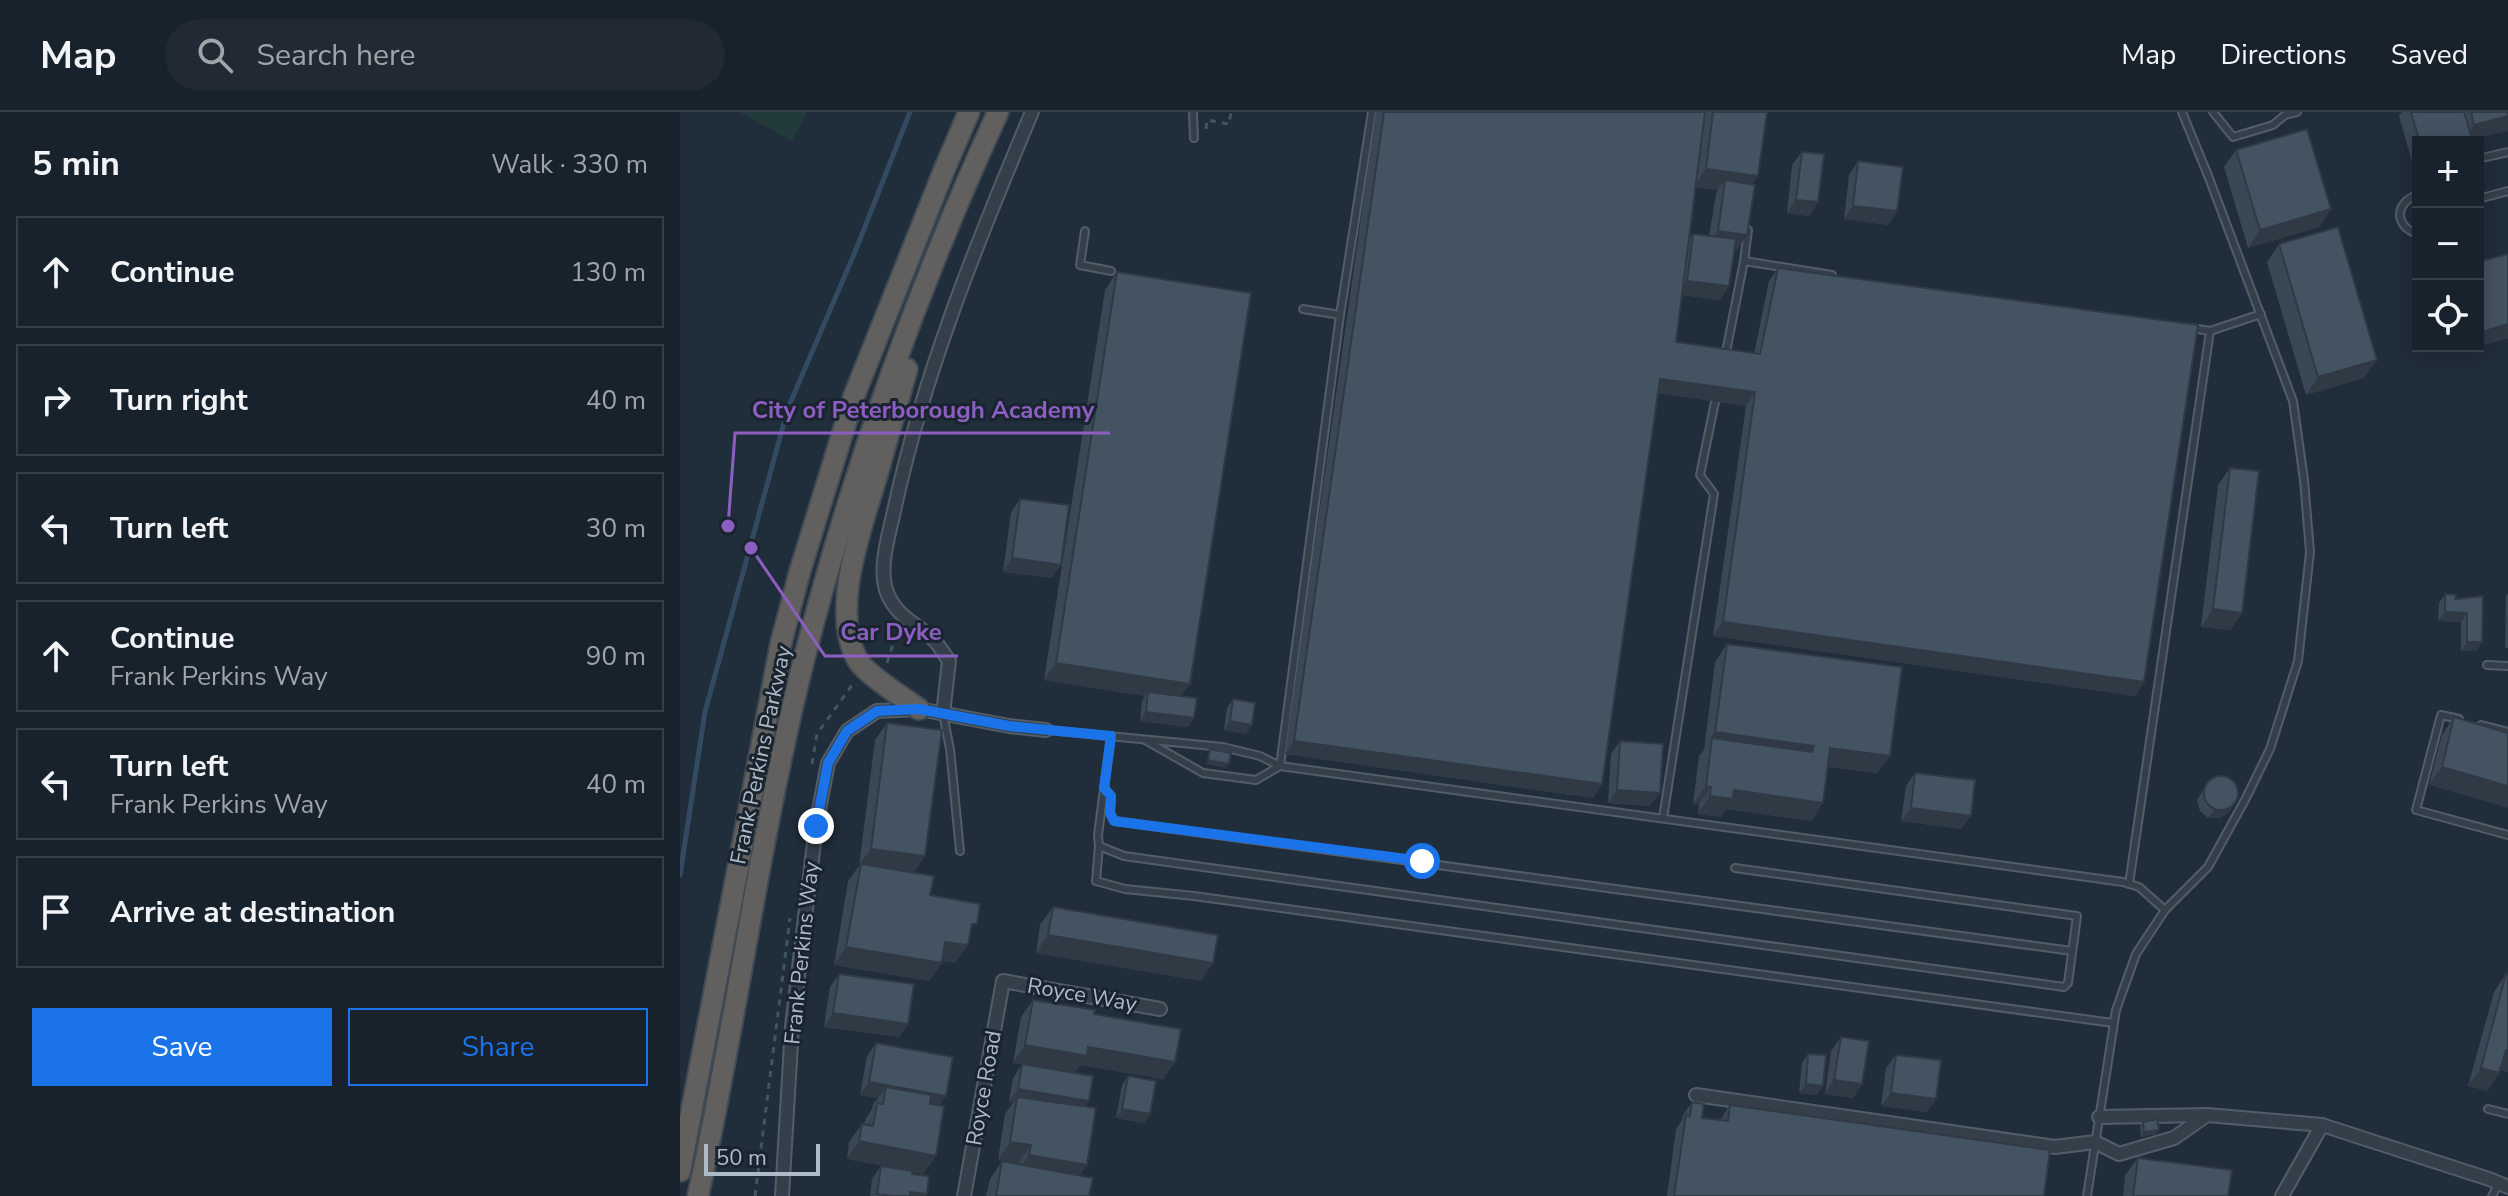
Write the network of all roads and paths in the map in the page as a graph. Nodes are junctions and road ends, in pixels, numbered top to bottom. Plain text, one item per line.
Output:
1 (969, 112) edge
2 (998, 112) edge
3 (1032, 112) edge
4 (1193, 112) edge
5 (1231, 112) edge
6 (1372, 112) edge
7 (2182, 112) edge
8 (2213, 112) edge
9 (2297, 112) edge
10 (1206, 131) dead end
11 (1194, 138) dead end
12 (2508, 152) edge
13 (2484, 158) edge
14 (2508, 191) edge
15 (2484, 197) edge
16 (2412, 198) edge
17 (1748, 221) edge
18 (1085, 231) dead end
19 (2412, 232) edge
20 (940, 249) junction
21 (1744, 261) junction
22 (1111, 271) dead end
23 (1837, 276) edge
24 (1303, 309) dead end
25 (2261, 314) junction
26 (1340, 315) junction
27 (2179, 326) edge
28 (2210, 331) junction
29 (1723, 364) edge
30 (1715, 402) dead end
31 (902, 618) junction
32 (887, 663) dead end
33 (2487, 665) dead end
34 (2508, 666) edge
35 (919, 709) junction
36 (943, 714) junction
37 (1046, 730) joint
38 (2508, 732) edge
39 (1111, 736) junction
40 (1142, 739) junction
41 (1280, 766) junction
42 (1104, 788) junction
43 (1663, 818) junction
44 (2508, 835) edge
45 (1099, 846) junction
46 (960, 851) dead end
47 (1735, 868) dead end
48 (2129, 884) junction
49 (2165, 910) junction
50 (2072, 951) junction
51 (1003, 981) joint
52 (1160, 1009) dead end
53 (2113, 1023) junction
54 (1696, 1095) dead end
55 (2488, 1109) dead end
56 (2508, 1114) edge
57 (2207, 1115) junction
58 (2099, 1117) junction
59 (2322, 1125) junction
60 (2095, 1142) junction
61 (680, 1171) edge
62 (2504, 1185) edge
63 (698, 1196) edge
64 (782, 1196) edge
65 (964, 1196) edge
66 (2087, 1196) edge
67 (2282, 1196) edge
68 (2492, 1196) edge

1 - 61 highway, Frank Perkins Parkway
2 - 20 highway, Frank Perkins Parkway
3 - 31 street
4 - 11 lane
5 - 10 path
6 - 26 lane
7 - 25 lane
8 - 9 lane
12 - 13 lane
14 - 15 lane
16 - 19 lane
17 - 21 lane
18 - 22 lane
20 - 35 highway
20 - 63 highway, Frank Perkins Parkway
21 - 23 lane
21 - 29 lane
24 - 26 lane
25 - 28 lane
25 - 49 lane
26 - 41 lane
27 - 28 lane
28 - 48 lane
30 - 43 lane
31 - 32 path
31 - 36 street
33 - 34 lane
35 - 36 street, Frank Perkins Way
35 - 64 street, Frank Perkins Way
36 - 37 street, Frank Perkins Way
36 - 46 lane
37 - 39 lane
38 - 44 lane
39 - 40 lane
39 - 42 lane
40 - 41 lane
40 - 41 lane
41 - 43 lane
42 - 45 lane
42 - 50 lane
43 - 48 lane
45 - 50 lane
45 - 53 lane
47 - 50 lane
48 - 49 lane
49 - 53 lane
51 - 52 street, Royce Way
51 - 65 street, Royce Road
53 - 58 lane
54 - 60 street
55 - 56 lane
57 - 58 street
57 - 59 street
57 - 60 street
58 - 60 lane
59 - 62 street
59 - 67 street
60 - 66 lane
62 - 68 lane

